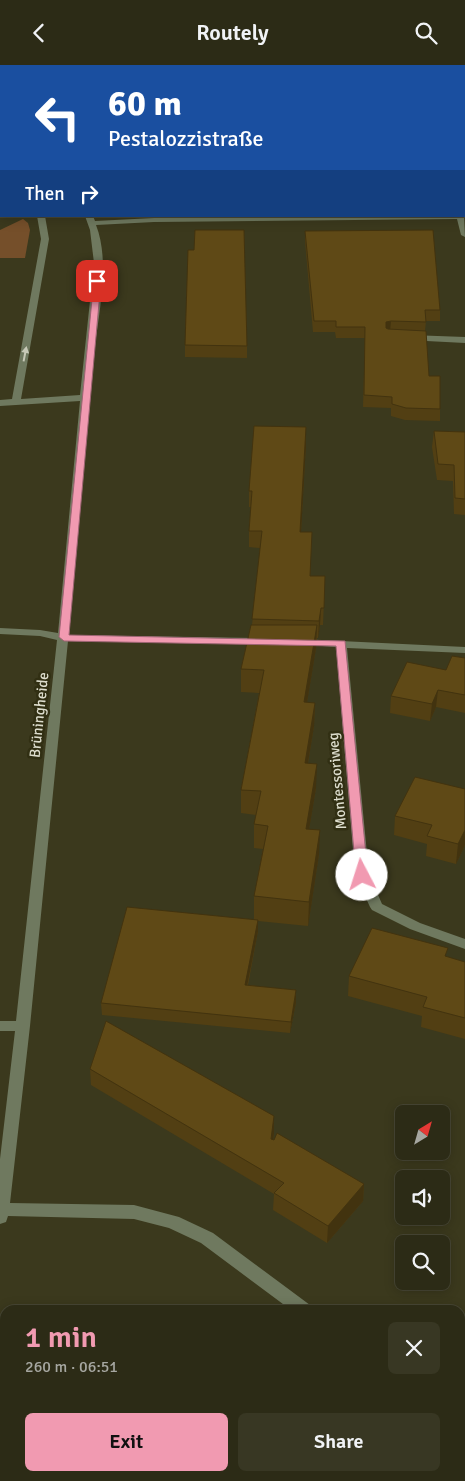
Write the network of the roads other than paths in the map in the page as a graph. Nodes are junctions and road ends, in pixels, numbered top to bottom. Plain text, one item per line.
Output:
1 (41, 217) edge
2 (463, 217) edge
3 (91, 220) edge
4 (465, 235) edge
5 (399, 338) edge
6 (465, 340) edge
7 (85, 398) junction
8 (16, 402) junction
9 (0, 403) edge
10 (0, 631) edge
11 (64, 637) junction
12 (341, 643) junction
13 (465, 650) edge
14 (465, 944) edge
15 (0, 1026) edge
16 (23, 1026) junction
17 (0, 1213) edge
18 (297, 1305) edge

8 -> 1 street
2 - 3 street
2 - 4 street
3 - 7 street, Brüningheide
5 - 6 street
7 - 8 street
7 - 11 street, Brüningheide
8 - 9 street
10 - 11 street
11 - 12 street
11 - 16 street, Brüningheide
12 - 13 street
12 - 14 street, Montessoriweg
15 - 16 street
16 - 17 street, Brüningheide
17 - 18 street

